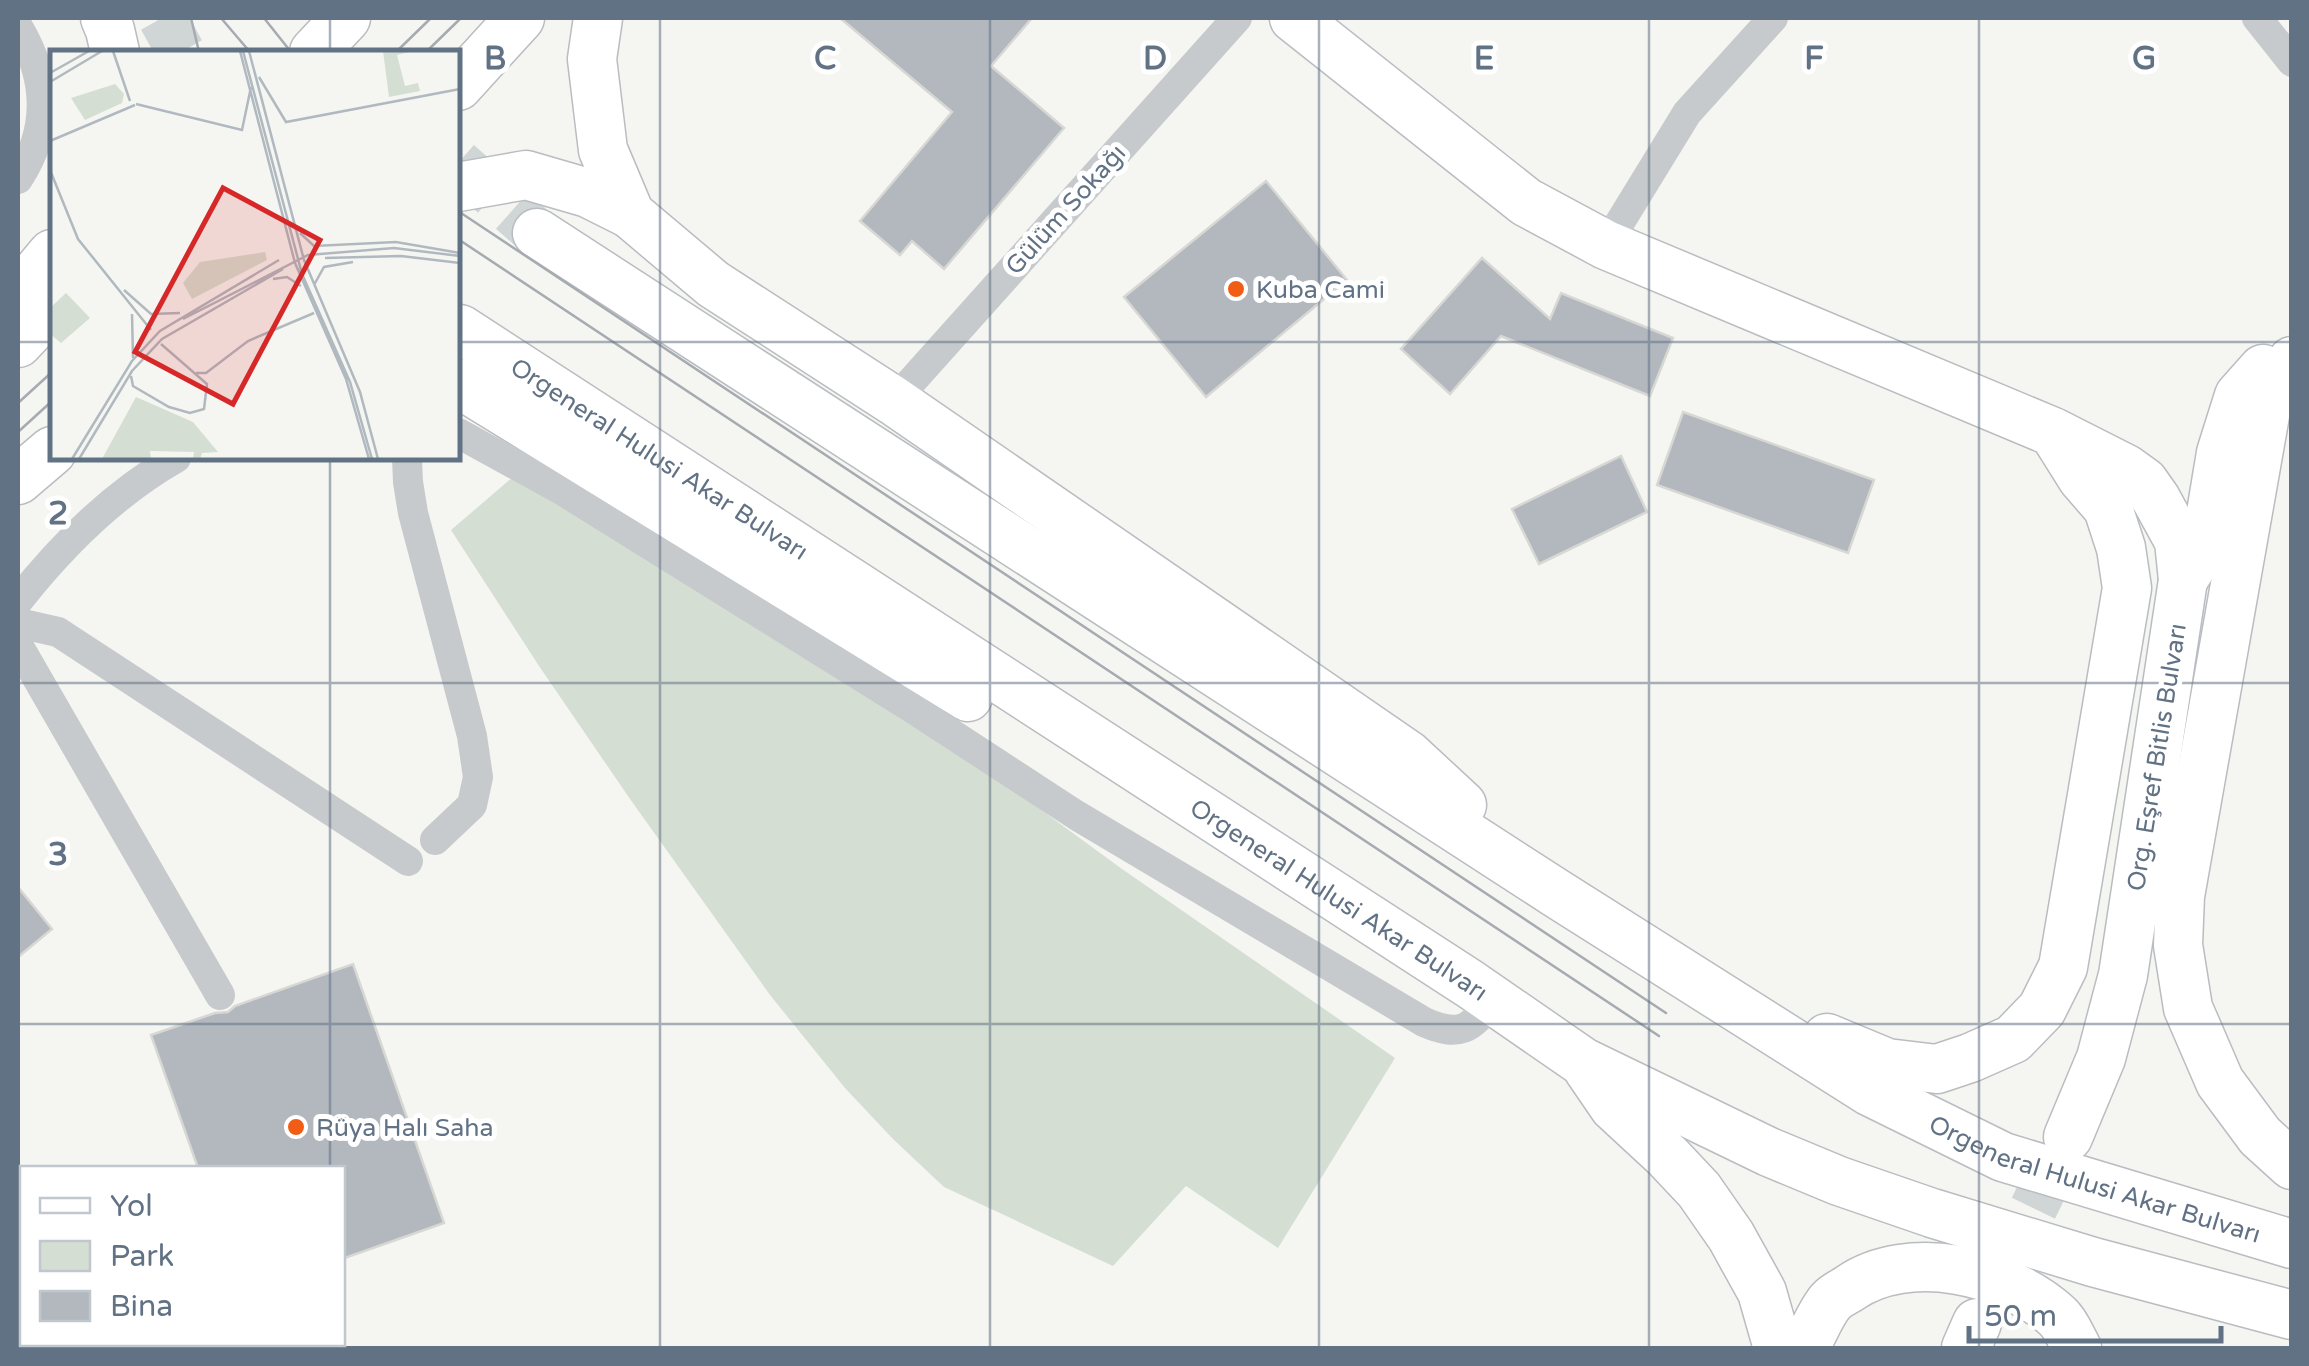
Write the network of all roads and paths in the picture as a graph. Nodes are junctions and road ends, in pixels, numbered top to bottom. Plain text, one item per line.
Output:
1 (105, 18) edge
2 (346, 18) edge
3 (520, 18) edge
4 (598, 18) edge
5 (1237, 18) edge
6 (1294, 18) edge
7 (1773, 18) edge
8 (2256, 18) edge
9 (18, 28) edge
10 (115, 50) edge
11 (316, 50) edge
12 (2292, 62) edge
13 (460, 84) edge
14 (18, 179) edge
15 (460, 187) edge
16 (630, 214) junction
17 (537, 233) tunnel mouth
18 (1606, 245) junction
19 (50, 256) edge
20 (18, 295) edge
21 (50, 309) edge
22 (460, 329) edge
23 (18, 342) edge
24 (2292, 352) edge
25 (2292, 361) edge
26 (460, 385) edge
27 (894, 401) junction
28 (2053, 432) junction
29 (460, 433) edge
30 (50, 453) edge
31 (172, 460) edge
32 (407, 460) edge
33 (18, 480) edge
34 (2182, 580) junction
35 (18, 601) edge
36 (18, 623) edge
37 (18, 645) edge
38 (435, 840) dead end
39 (408, 861) dead end
40 (1556, 893) junction
41 (1714, 990) junction
42 (1481, 992) junction
43 (220, 994) dead end
44 (1583, 1062) junction
45 (2068, 1137) tunnel mouth
46 (2292, 1165) edge
47 (2292, 1244) edge
48 (2292, 1315) edge
49 (1778, 1348) edge
50 (1805, 1348) edge
51 (2077, 1348) edge

1 - 10 main road
2 - 11 main road
3 - 13 main road
4 - 16 main road
5 - 27 street, Gülüm Sokağı
6 - 18 main road, Org. Eşref Bitlis Bulvarı
7 - 18 street
8 - 12 street
9 - 14 street
15 - 16 main road
16 - 27 main road
17 - 40 main road, Orgeneral Hulusi Akar Bulvarı
18 - 28 main road, Org. Eşref Bitlis Bulvarı
19 - 20 main road
21 - 23 main road
22 - 42 main road, Orgeneral Hulusi Akar Bulvarı
24 - 34 main road
25 - 46 main road
26 - 42 main road
27 - 40 main road
28 - 34 main road, Org. Eşref Bitlis Bulvarı
28 - 41 main road
29 - 42 street
30 - 33 main road
31 - 35 street
32 - 38 street
34 - 45 main road, Org. Eşref Bitlis Bulvarı
36 - 39 street
37 - 43 street
40 - 41 main road, Orgeneral Hulusi Akar Bulvarı
41 - 47 main road, Orgeneral Hulusi Akar Bulvarı
42 - 44 main road, Orgeneral Hulusi Akar Bulvarı
44 - 48 main road, Orgeneral Hulusi Akar Bulvarı
44 - 49 main road
50 - 51 main road

